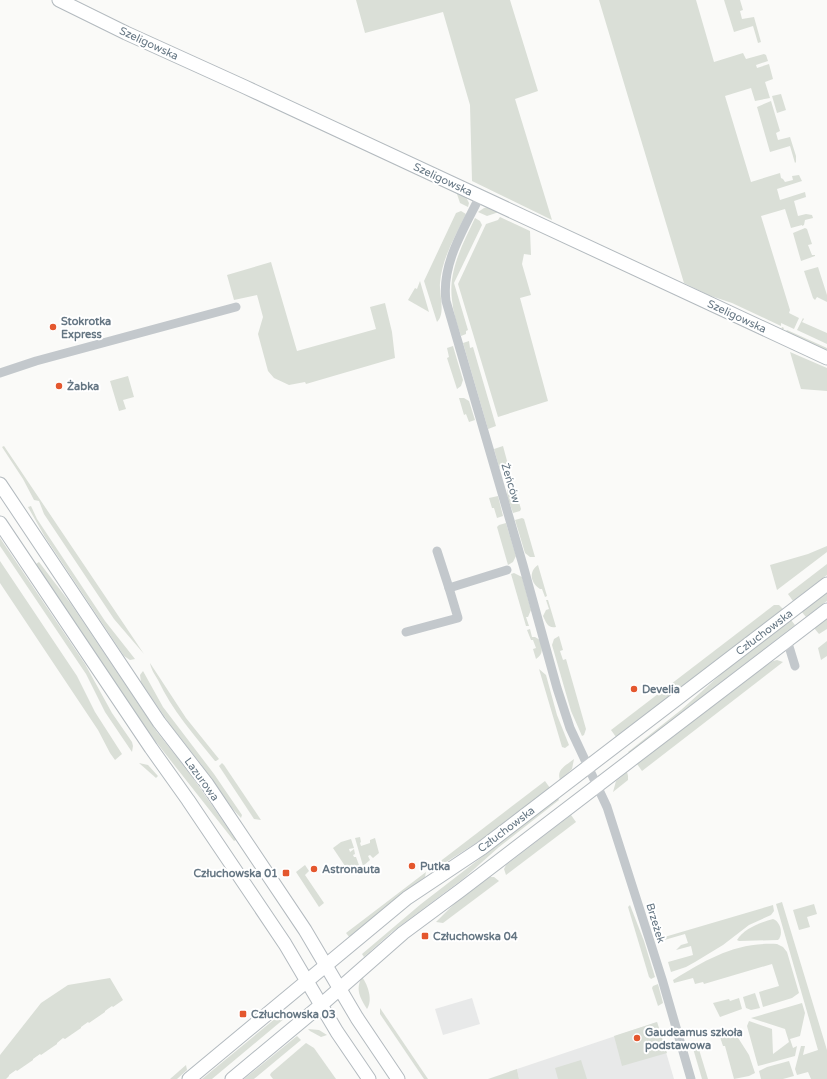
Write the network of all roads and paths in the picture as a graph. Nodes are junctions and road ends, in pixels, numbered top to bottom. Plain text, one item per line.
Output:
1 (59, 0) edge
2 (480, 196) junction
3 (236, 307) dead end
4 (827, 358) edge
5 (0, 373) edge
6 (0, 484) edge
7 (0, 523) edge
8 (437, 551) dead end
9 (508, 570) dead end
10 (827, 584) edge
11 (449, 588) junction
12 (827, 610) edge
13 (406, 632) dead end
14 (787, 640) junction
15 (795, 666) dead end
16 (593, 776) junction
17 (327, 966) junction
18 (308, 981) junction
19 (340, 988) junction
20 (322, 1005) junction
21 (189, 1079) edge
22 (232, 1079) edge
23 (369, 1079) edge
24 (398, 1079) edge
25 (691, 1079) edge

1 - 2 street, Szeligowska
2 - 4 street, Szeligowska
2 - 16 street, Żeńców
3 - 5 street
6 - 17 street, Lazurowa
7 - 18 street
8 - 11 street
9 - 11 street
10 - 16 street, Człuchowska
11 - 13 street
12 - 14 street, Człuchowska
14 - 15 street
14 - 16 street, Człuchowska
16 - 17 street, Człuchowska
16 - 19 street, Człuchowska
16 - 25 street, Brzeżek
17 - 18 street, Człuchowska
17 - 19 street, Lazurowa
18 - 20 street
18 - 21 street, Człuchowska
19 - 20 street, Człuchowska
19 - 24 street, Lazurowa
20 - 22 street, Człuchowska
20 - 23 street

